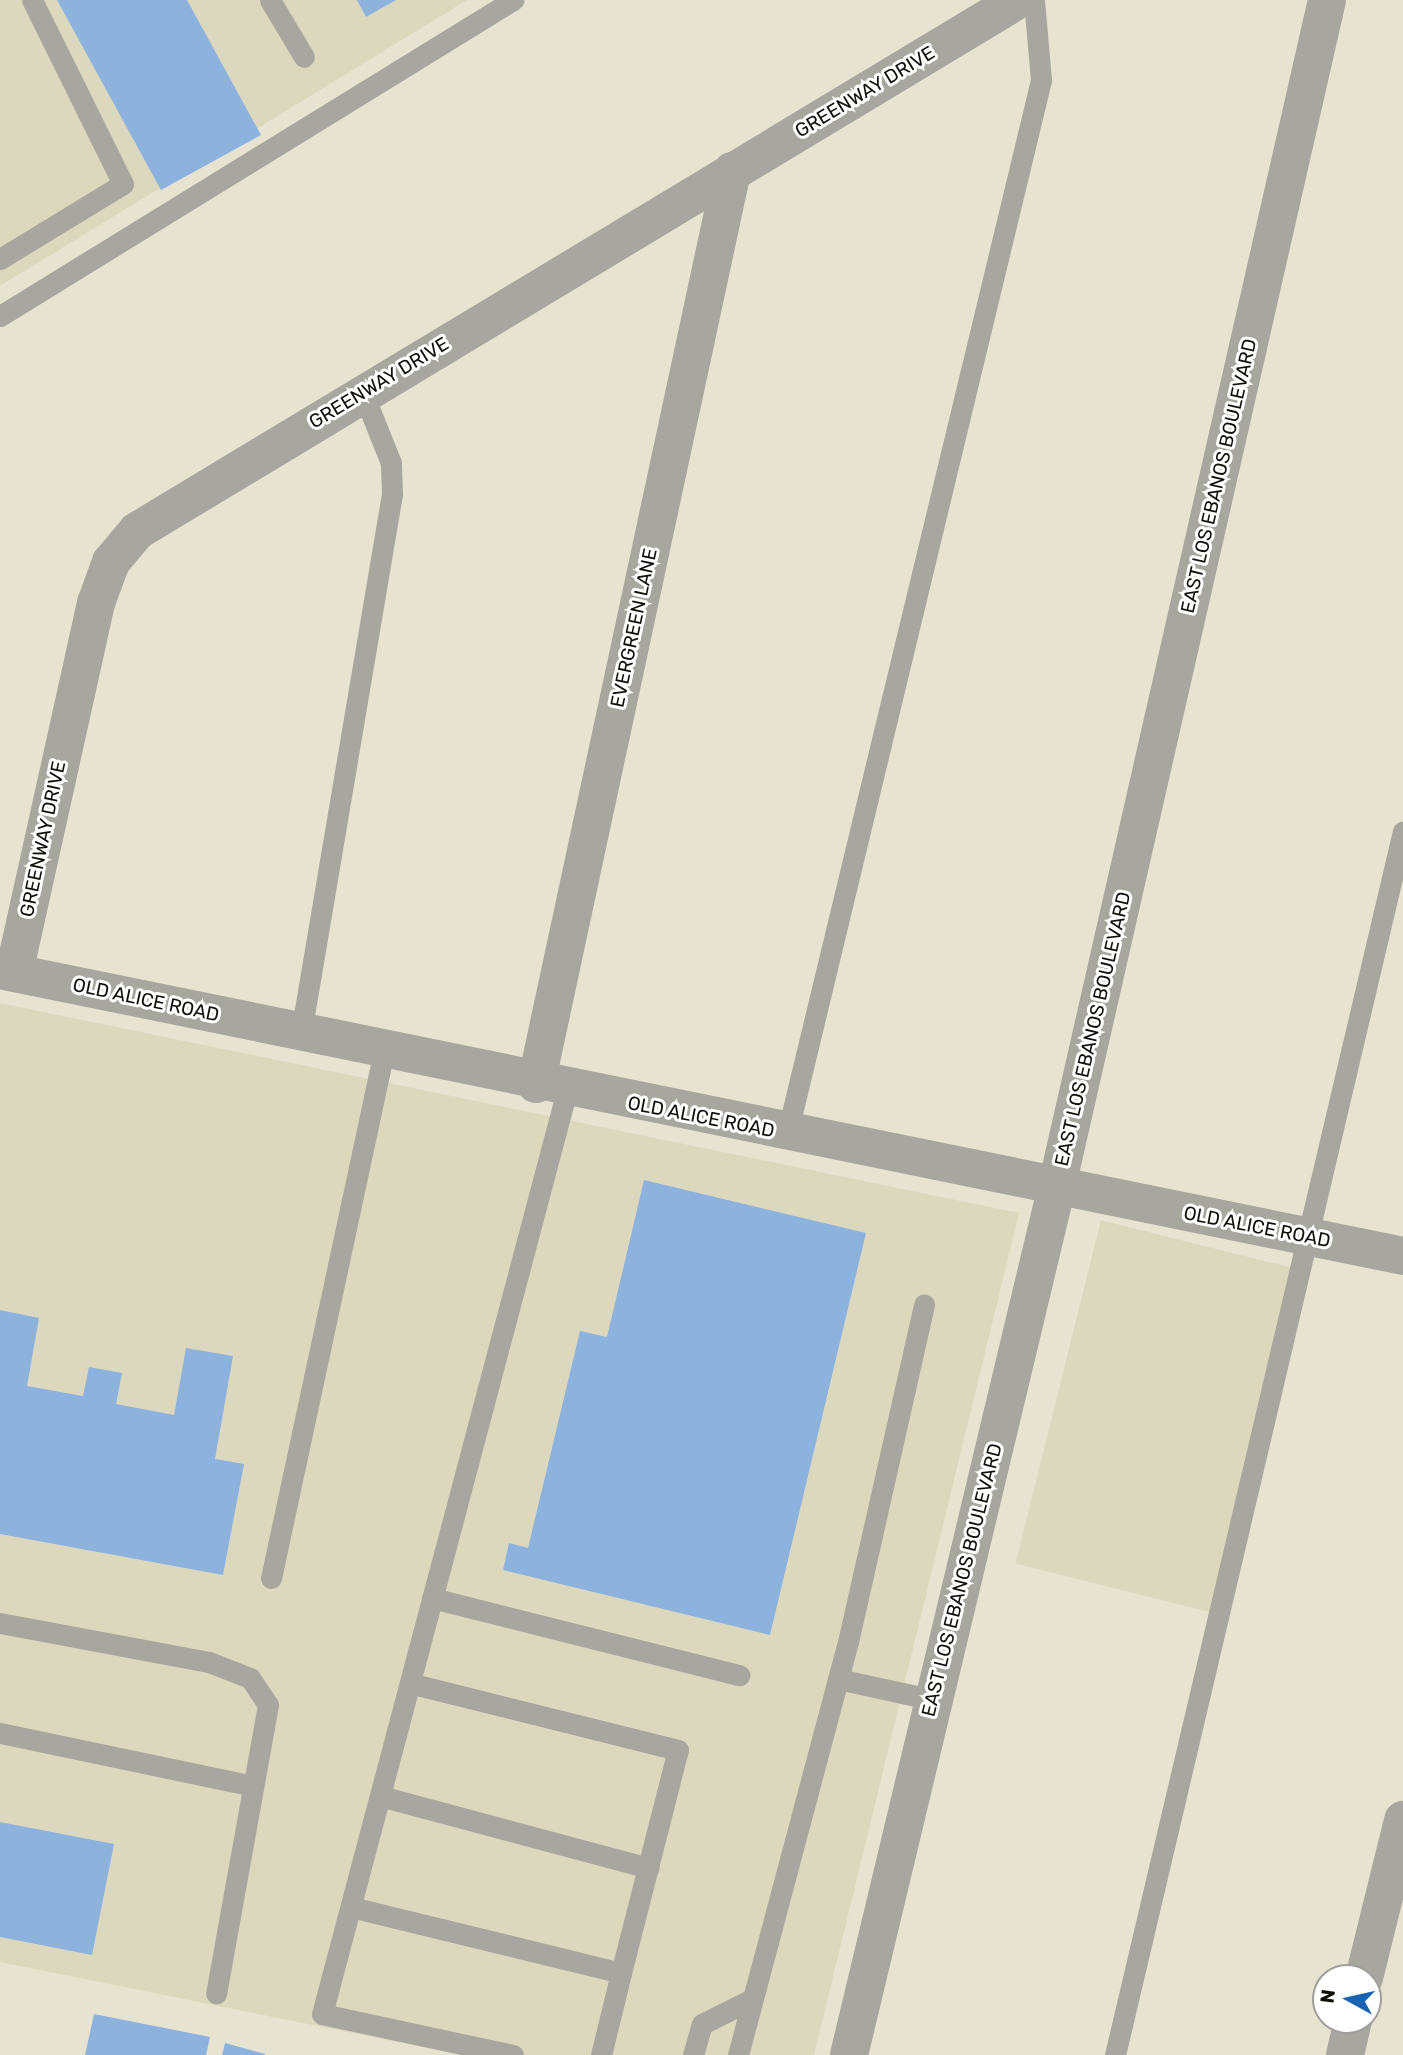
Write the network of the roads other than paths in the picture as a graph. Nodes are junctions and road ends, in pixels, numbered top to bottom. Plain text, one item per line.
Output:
1 (32, 0) edge
2 (270, 0) edge
3 (513, 0) edge
4 (1018, 0) edge
5 (1034, 0) edge
6 (1327, 0) edge
7 (304, 57) dead end
8 (732, 171) junction
9 (0, 259) edge
10 (0, 316) edge
11 (363, 393) junction
12 (1403, 831) edge
13 (7, 971) edge
14 (302, 1033) junction
15 (384, 1051) junction
16 (551, 1087) junction
17 (787, 1134) junction
18 (1056, 1190) junction
19 (1310, 1236) junction
20 (1403, 1256) edge
21 (924, 1304) dead end
22 (271, 1578) dead end
23 (432, 1598) junction
24 (0, 1623) edge
25 (739, 1675) dead end
26 (838, 1679) junction
27 (410, 1683) junction
28 (934, 1700) junction
29 (0, 1734) edge
30 (253, 1786) junction
31 (380, 1796) junction
32 (1403, 1820) edge
33 (648, 1868) junction
34 (351, 1907) junction
35 (1367, 1964) edge
36 (621, 1973) junction
37 (216, 1993) dead end
38 (750, 2000) junction
39 (1350, 2034) edge
40 (513, 2055) edge
41 (601, 2055) edge
42 (693, 2055) edge
43 (738, 2055) edge
44 (849, 2055) edge
45 (1115, 2055) edge
46 (1345, 2055) edge

1 - 9 lane
2 - 7 lane
3 - 10 lane
4 - 8 street, GREENWAY DRIVE
5 - 17 lane
6 - 18 street, EAST LOS EBANOS BOULEVARD
8 - 11 street, GREENWAY DRIVE
8 - 16 street, EVERGREEN LANE
11 - 13 street, GREENWAY DRIVE
11 - 14 lane
12 - 19 lane
13 - 14 street, OLD ALICE ROAD
14 - 15 street, OLD ALICE ROAD
15 - 16 street, OLD ALICE ROAD
15 - 22 lane
16 - 17 street, OLD ALICE ROAD
16 - 23 lane
17 - 18 street, OLD ALICE ROAD
18 - 19 street, OLD ALICE ROAD
18 - 28 street, EAST LOS EBANOS BOULEVARD
19 - 20 street, OLD ALICE ROAD
19 - 45 lane
21 - 26 lane
23 - 25 lane
23 - 27 lane
24 - 30 lane
26 - 28 lane
26 - 38 lane
27 - 31 lane
27 - 33 lane
28 - 44 street, EAST LOS EBANOS BOULEVARD
29 - 30 lane
30 - 37 lane
31 - 33 lane
31 - 34 lane
32 - 35 street
33 - 36 lane
34 - 36 lane
34 - 40 lane
36 - 41 lane
38 - 42 lane
38 - 43 lane
39 - 46 street

